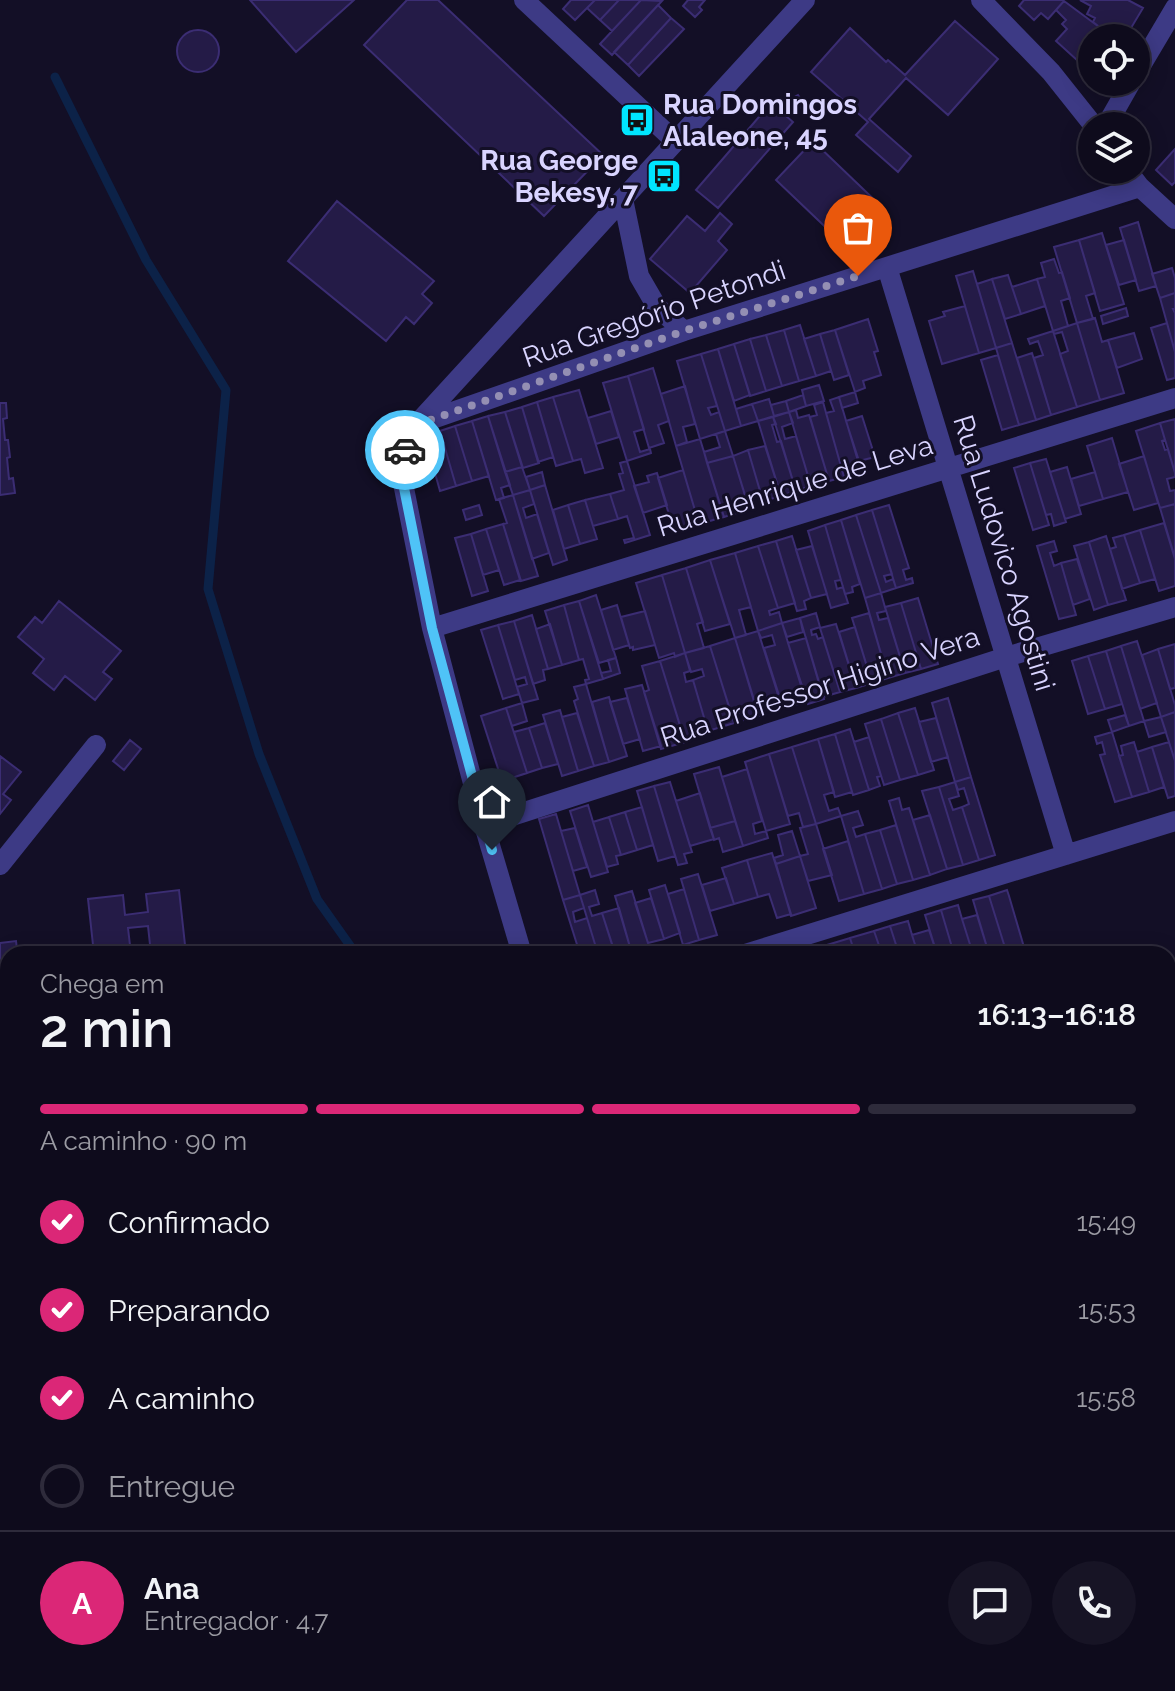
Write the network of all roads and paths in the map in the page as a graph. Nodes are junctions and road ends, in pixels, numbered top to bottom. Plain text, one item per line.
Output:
1 (524, 0) edge
2 (805, 0) edge
3 (981, 0) edge
4 (1175, 8) edge
5 (1150, 50) edge
6 (1083, 112) edge
7 (675, 141) junction
8 (1138, 184) edge
9 (1140, 187) junction
10 (623, 199) junction
11 (1175, 219) edge
12 (887, 267) junction
13 (684, 331) junction
14 (1175, 398) edge
15 (416, 425) junction
16 (948, 467) junction
17 (1175, 607) edge
18 (432, 628) junction
19 (1006, 657) junction
20 (96, 745) dead end
21 (1175, 821) edge
22 (484, 825) junction
23 (1066, 855) junction
24 (0, 865) edge
25 (520, 946) edge
26 (771, 946) edge

1 - 7 street
2 - 7 street
3 - 6 street
4 - 5 street
7 - 10 street
8 - 9 street
9 - 11 street
9 - 12 street, Rua Gregório Petondi
10 - 13 street
10 - 15 street
12 - 13 street, Rua Gregório Petondi
12 - 16 street, Rua Ludovico Agostini
13 - 15 street, Rua Gregório Petondi
14 - 16 street, Rua Henrique de Leva
15 - 18 street
16 - 18 street, Rua Henrique de Leva
16 - 19 street, Rua Ludovico Agostini
17 - 19 street, Rua Professor Higino Vera
18 - 22 street
19 - 22 street, Rua Professor Higino Vera
19 - 23 street, Rua Ludovico Agostini
20 - 24 street
21 - 23 street
22 - 25 street
23 - 26 street

